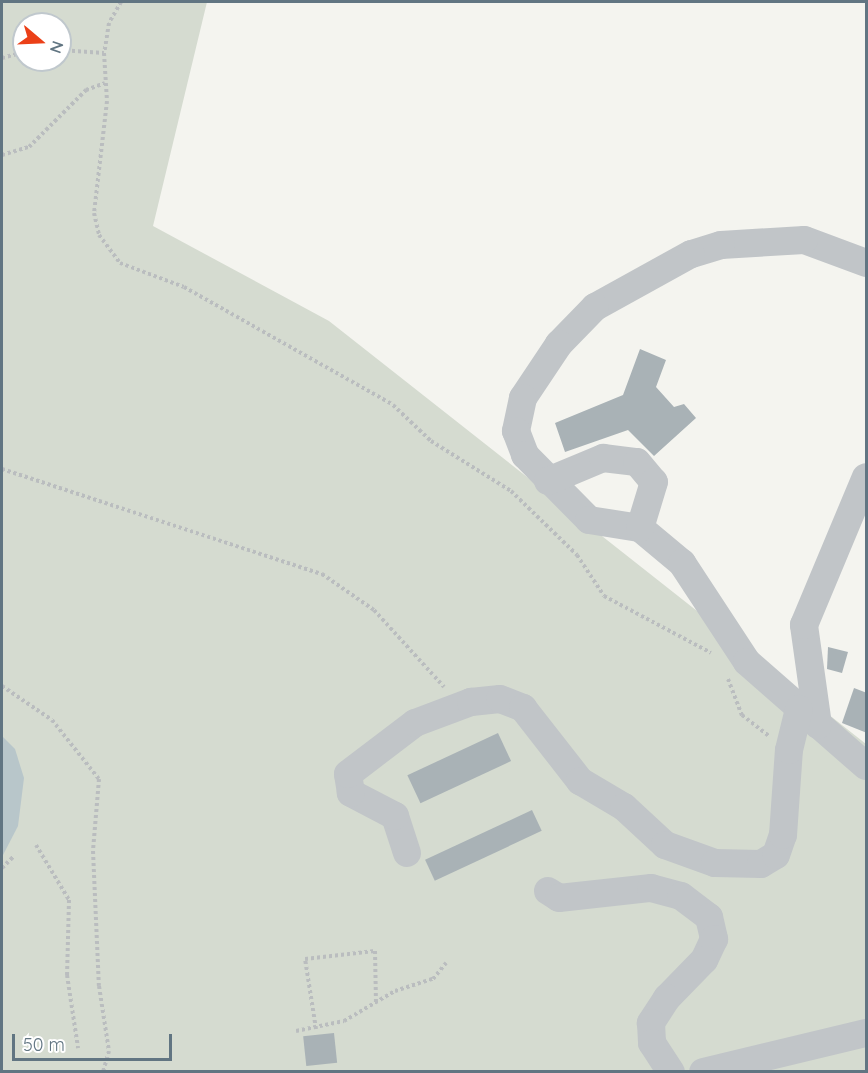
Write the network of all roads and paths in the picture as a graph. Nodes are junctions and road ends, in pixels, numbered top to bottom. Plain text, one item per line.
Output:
1 (121, 2) edge
2 (72, 52) edge
3 (104, 53) junction
4 (105, 83) junction
5 (2, 155) edge
6 (867, 263) edge
7 (2, 469) edge
8 (867, 477) edge
9 (548, 481) junction
10 (640, 528) junction
11 (716, 657) dead end
12 (724, 668) dead end
13 (2, 686) edge
14 (470, 703) junction
15 (809, 717) junction
16 (790, 742) junction
17 (867, 766) edge
18 (36, 845) dead end
19 (407, 853) dead end
20 (14, 856) dead end
21 (2, 868) edge
22 (548, 891) dead end
23 (446, 963) dead end
24 (376, 1003) junction
25 (316, 1029) junction
26 (296, 1031) dead end
27 (867, 1033) edge
28 (78, 1048) dead end
29 (103, 1071) edge
30 (671, 1071) edge
31 (703, 1071) edge

1 - 3 path
2 - 3 path
3 - 4 path
4 - 5 path
4 - 11 path
6 - 9 street
7 - 14 path
8 - 15 street
9 - 10 street
9 - 10 street
10 - 15 street
12 - 16 path
13 - 29 path
14 - 16 street
14 - 19 street
15 - 16 street
15 - 17 street
18 - 28 path
20 - 21 path
22 - 30 street
23 - 24 path
24 - 25 path
24 - 25 path
25 - 26 path
27 - 31 street

